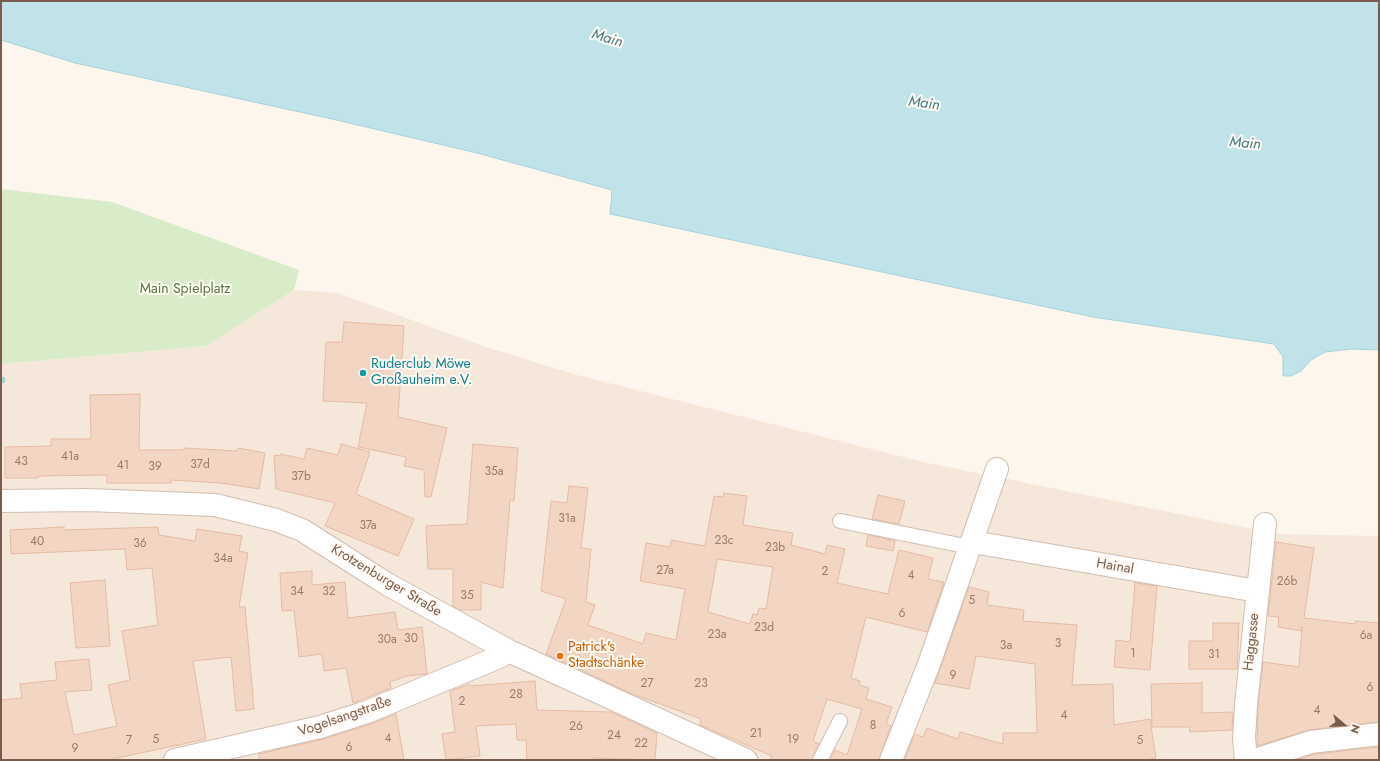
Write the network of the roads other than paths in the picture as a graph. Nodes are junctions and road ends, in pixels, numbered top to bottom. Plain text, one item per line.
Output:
1 (997, 469) dead end
2 (1, 501) edge
3 (840, 521) dead end
4 (1265, 524) dead end
5 (972, 545) junction
6 (1257, 591) junction
7 (509, 651) junction
8 (840, 721) dead end
9 (1379, 734) edge
10 (175, 760) edge
11 (746, 760) edge
12 (820, 760) edge
13 (891, 760) edge
14 (1246, 760) edge
15 (1255, 760) edge

1 - 5 street
2 - 7 street, Krotzenburger Straße
3 - 5 lane
4 - 6 street, Haggasse
5 - 6 street, Hainal
5 - 13 street
6 - 14 street, Haggasse
7 - 10 street, Vogelsangstraße
7 - 11 street, Krotzenburger Straße
8 - 12 lane
9 - 15 street

